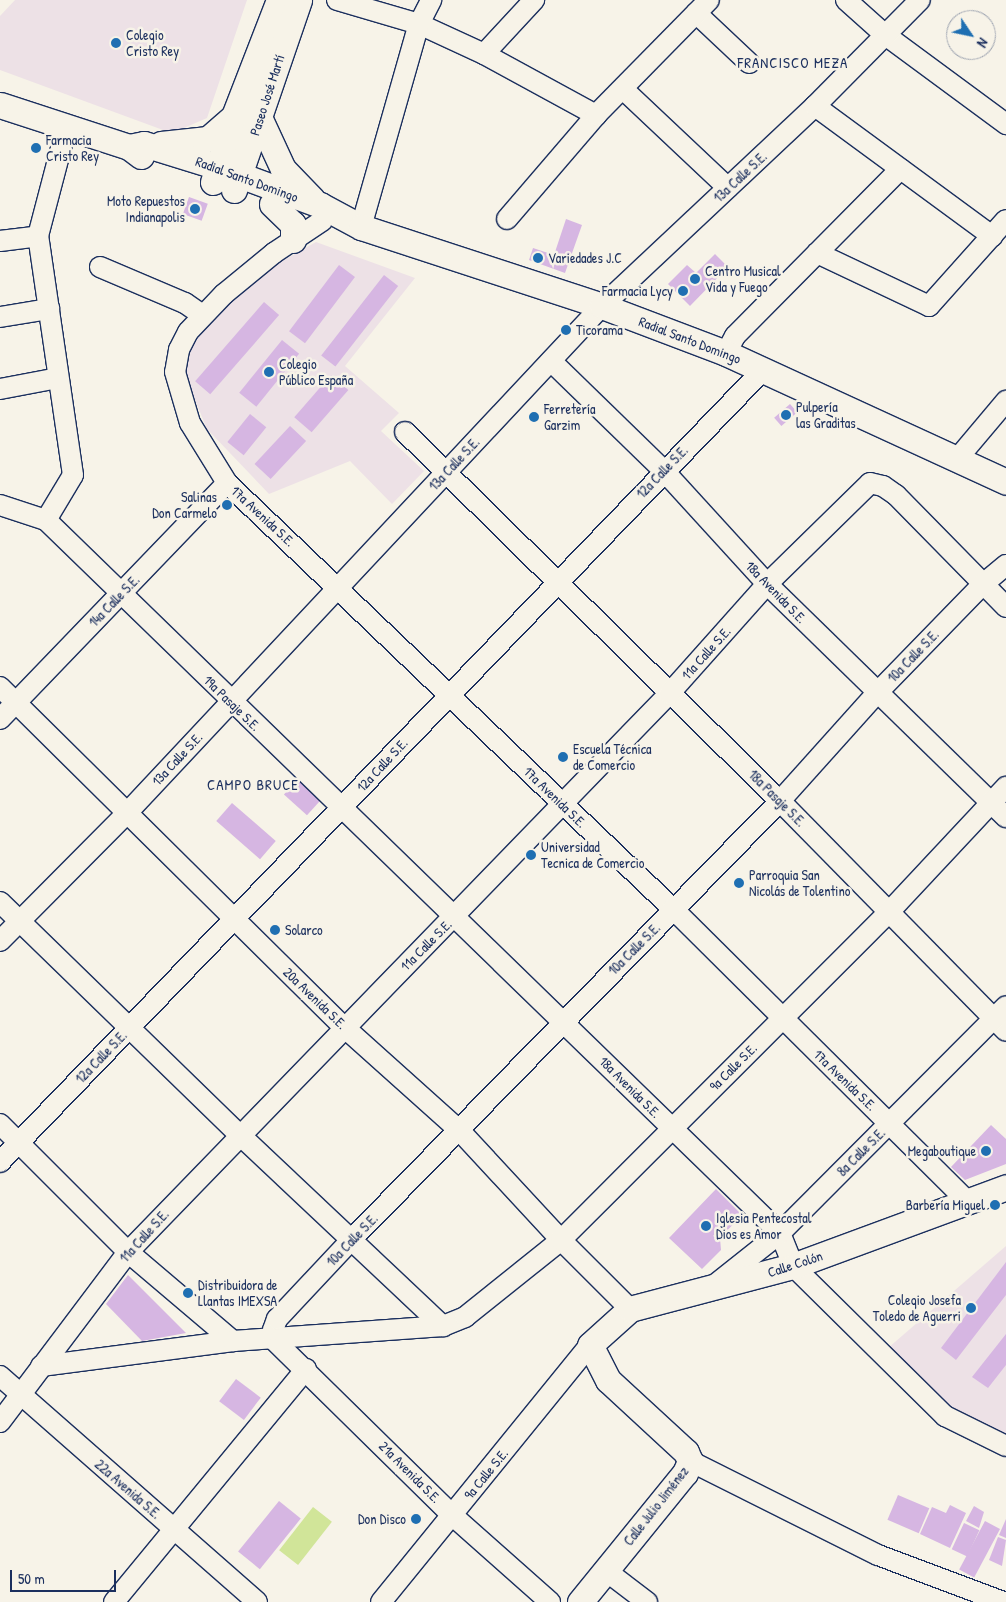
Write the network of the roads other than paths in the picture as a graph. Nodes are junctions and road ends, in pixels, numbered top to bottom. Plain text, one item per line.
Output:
1 (279, 0) edge
2 (299, 0) edge
3 (337, 0) edge
4 (431, 0) edge
5 (534, 0) edge
6 (846, 0) edge
7 (920, 0) edge
8 (701, 5) edge
9 (419, 24) junction
10 (884, 34) junction
11 (484, 54) junction
12 (749, 63) dead end
13 (623, 89) junction
14 (0, 105) edge
15 (815, 106) junction
16 (596, 115) junction
17 (234, 116) junction
18 (259, 117) junction
19 (1006, 124) edge
20 (66, 129) junction
21 (136, 145) junction
22 (900, 169) junction
23 (226, 179) junction
24 (728, 188) junction
25 (272, 204) junction
26 (321, 213) junction
27 (507, 219) dead end
28 (1006, 220) edge
29 (361, 227) junction
30 (38, 236) junction
31 (992, 236) junction
32 (293, 240) junction
33 (0, 241) edge
34 (817, 253) junction
35 (100, 267) dead end
36 (602, 306) junction
37 (49, 308) junction
38 (202, 315) junction
39 (0, 317) edge
40 (726, 353) junction
41 (551, 361) junction
42 (764, 369) junction
43 (58, 378) junction
44 (0, 389) edge
45 (1006, 401) edge
46 (405, 432) dead end
47 (958, 458) junction
48 (663, 470) junction
49 (447, 472) junction
50 (1006, 482) edge
51 (227, 483) junction
52 (1, 507) edge
53 (46, 520) junction
54 (1006, 565) edge
55 (557, 582) junction
56 (767, 584) junction
57 (982, 585) junction
58 (339, 587) junction
59 (121, 593) junction
60 (1006, 606) edge
61 (0, 687) edge
62 (877, 693) junction
63 (449, 694) junction
64 (669, 694) junction
65 (230, 702) junction
66 (15, 703) junction
67 (0, 719) edge
68 (1006, 787) edge
69 (780, 801) junction
70 (991, 803) junction
71 (561, 804) junction
72 (341, 809) junction
73 (126, 813) junction
74 (1006, 817) edge
75 (0, 902) edge
76 (673, 909) junction
77 (888, 912) junction
78 (234, 918) junction
79 (454, 918) junction
80 (20, 921) junction
81 (0, 941) edge
82 (1002, 1018) edge
83 (782, 1019) junction
84 (563, 1020) junction
85 (129, 1027) junction
86 (344, 1027) junction
87 (889, 1123) junction
88 (0, 1124) edge
89 (672, 1129) junction
90 (460, 1131) junction
91 (240, 1135) junction
92 (19, 1142) junction
93 (0, 1162) edge
94 (1006, 1187) edge
95 (968, 1202) junction
96 (780, 1233) junction
97 (352, 1239) junction
98 (560, 1240) junction
99 (128, 1252) junction
100 (793, 1266) junction
101 (709, 1289) junction
102 (630, 1309) junction
103 (443, 1326) junction
104 (273, 1339) junction
105 (233, 1341) junction
106 (590, 1344) junction
107 (40, 1366) junction
108 (306, 1369) junction
109 (0, 1376) edge
110 (22, 1396) junction
111 (0, 1422) edge
112 (1006, 1446) edge
113 (690, 1461) junction
114 (453, 1516) junction
115 (175, 1530) junction
116 (604, 1570) junction
117 (114, 1602) edge
118 (257, 1602) edge
119 (381, 1602) edge
120 (550, 1602) edge
121 (580, 1602) edge
122 (648, 1602) edge
123 (1004, 1602) edge

1 - 17 main road, Paseo José Martí
2 - 18 main road, Paseo José Martí
3 - 9 street
4 - 9 street
5 - 11 street
6 - 10 street
7 - 10 street, 13a Calle S.E.
8 - 12 street
8 - 13 street
9 - 11 street
9 - 29 street
10 - 15 street, 13a Calle S.E.
10 - 19 street
11 - 16 street
13 - 16 street
13 - 24 street
14 - 20 main road, Radial Santo Domingo
15 - 22 street
15 - 24 street, 13a Calle S.E.
16 - 27 street
17 - 21 main road
17 - 23 main road, Paseo José Martí
18 - 23 main road, Paseo José Martí
18 - 26 main road
20 - 21 main road, Radial Santo Domingo
20 - 30 street
21 - 23 main road, Radial Santo Domingo
22 - 31 street
22 - 34 street
23 - 25 main road, Radial Santo Domingo
23 - 26 main road, Radial Santo Domingo
24 - 36 street, 13a Calle S.E.
25 - 26 main road, Radial Santo Domingo
25 - 32 main road
26 - 29 main road, Radial Santo Domingo
26 - 32 street
28 - 31 street
29 - 36 main road, Radial Santo Domingo
30 - 33 street
30 - 37 street
31 - 34 street
32 - 38 street
34 - 40 street
35 - 38 street
36 - 40 main road, Radial Santo Domingo
36 - 41 street, 13a Calle S.E.
37 - 39 street
37 - 43 street
38 - 51 street, 17a Avenida S.E.
40 - 42 main road, Radial Santo Domingo
41 - 48 street, 18a Avenida S.E.
41 - 49 street, 13a Calle S.E.
42 - 47 main road, Radial Santo Domingo
42 - 48 street, 12a Calle S.E.
43 - 44 street
43 - 53 street
45 - 47 street
46 - 49 street
47 - 50 main road, Radial Santo Domingo
48 - 55 street, 12a Calle S.E.
48 - 56 street, 18a Avenida S.E.
49 - 55 street
49 - 58 street, 13a Calle S.E.
51 - 58 street, 17a Avenida S.E.
51 - 59 street, 14a Calle S.E.
52 - 53 street, 19a Pasaje S.E.
53 - 59 street, 19a Pasaje S.E.
54 - 57 street, 10a Calle S.E.
55 - 63 street, 12a Calle S.E.
55 - 64 street, 18a Pasaje S.E.
56 - 57 street, 11a Calle S.E.
56 - 62 street, 18a Avenida S.E.
56 - 64 street, 11a Calle S.E.
57 - 60 street
57 - 62 street, 10a Calle S.E.
58 - 63 street, 17a Avenida S.E.
58 - 65 street, 13a Calle S.E.
59 - 65 street, 19a Pasaje S.E.
59 - 66 street, 14a Calle S.E.
61 - 66 street, 20a Avenida S.E.
62 - 69 street, 10a Calle S.E.
62 - 70 street, 18a Avenida S.E.
63 - 71 street, 17a Avenida S.E.
63 - 72 street, 12a Calle S.E.
64 - 69 street, 18a Pasaje S.E.
64 - 71 street, 11a Calle S.E.
65 - 72 street, 19a Pasaje S.E.
65 - 73 street, 13a Calle S.E.
66 - 67 street, 14a Calle S.E.
66 - 73 street, 20a Avenida S.E.
68 - 70 street, 9a Calle S.E.
69 - 76 street, 10a Calle S.E.
69 - 77 street, 18a Pasaje S.E.
70 - 74 street, 18a Avenida S.E.
70 - 77 street, 9a Calle S.E.
71 - 76 street, 17a Avenida S.E.
71 - 79 street, 11a Calle S.E.
72 - 78 street, 12a Calle S.E.
72 - 79 street, 19a Pasaje S.E.
73 - 78 street, 20a Avenida S.E.
73 - 80 street, 13a Calle S.E.
75 - 80 street
76 - 83 street, 17a Avenida S.E.
76 - 84 street, 10a Calle S.E.
77 - 82 street, 18a Pasaje S.E.
77 - 83 street, 9a Calle S.E.
78 - 85 street, 12a Calle S.E.
78 - 86 street, 20a Avenida S.E.
79 - 84 street, 18a Avenida S.E.
79 - 86 street, 11a Calle S.E.
80 - 81 street, 13a Calle S.E.
80 - 85 street
82 - 87 street, 8a Calle S.E.
83 - 87 street, 17a Avenida S.E.
83 - 89 street, 9a Calle S.E.
84 - 89 street, 18a Avenida S.E.
84 - 90 street, 10a Calle S.E.
85 - 91 street
85 - 92 street, 12a Calle S.E.
86 - 90 street, 20a Avenida S.E.
86 - 91 street, 11a Calle S.E.
87 - 95 street, 17a Avenida S.E.
87 - 96 street, 8a Calle S.E.
88 - 92 street
89 - 96 street, 18a Avenida S.E.
89 - 98 street, 9a Calle S.E.
90 - 97 street, 10a Calle S.E.
90 - 98 street, 20a Avenida S.E.
91 - 97 street
91 - 99 street, 11a Calle S.E.
92 - 93 street, 12a Calle S.E.
92 - 99 street
94 - 95 main road, Calle Colón
95 - 100 main road, Calle Colón
96 - 100 street, 18a Avenida S.E.
96 - 101 street, 8a Calle S.E.
97 - 103 street
97 - 104 street, 10a Calle S.E.
98 - 102 street, 20a Avenida S.E.
98 - 103 street, 9a Calle S.E.
99 - 105 street
99 - 107 street, 11a Calle S.E.
100 - 101 main road, Calle Colón
100 - 112 street
101 - 102 main road, Calle Colón
102 - 106 main road, Calle Colón
103 - 104 street, 9a Calle S.E.
104 - 105 street, 9a Calle S.E.
104 - 108 street, 21a Avenida S.E.
105 - 107 street, 9a Calle S.E.
106 - 113 main road, Calle Julio Jiménez
106 - 114 street, 9a Calle S.E.
107 - 110 street, 11a Calle S.E.
108 - 114 street, 21a Avenida S.E.
108 - 115 street
109 - 110 street, 22a Avenida S.E.
110 - 111 street, 11a Calle S.E.
110 - 115 street, 22a Avenida S.E.
113 - 116 main road, Calle Julio Jiménez
113 - 123 street
114 - 119 street, 9a Calle S.E.
114 - 120 street, 21a Avenida S.E.
115 - 117 street
115 - 118 street, 22a Avenida S.E.
116 - 121 main road, Calle Julio Jiménez
116 - 122 street

